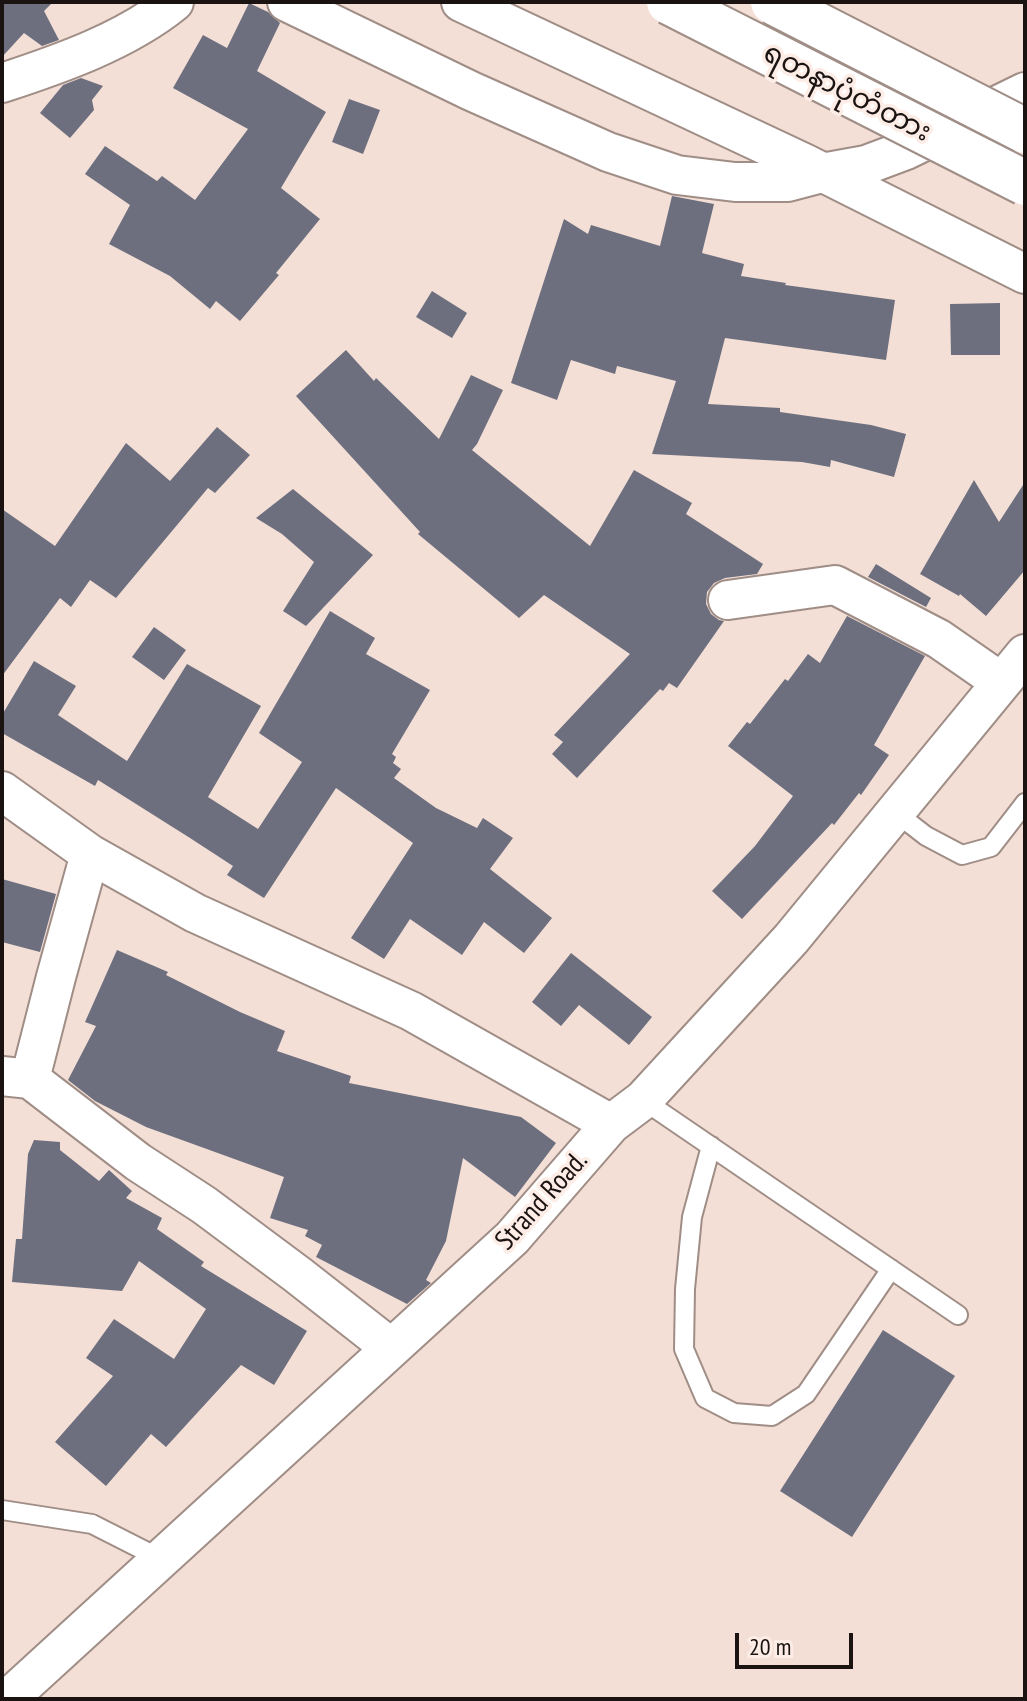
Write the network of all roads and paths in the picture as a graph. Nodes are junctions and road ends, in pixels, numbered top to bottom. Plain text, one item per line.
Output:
1 (174, 2) edge
2 (287, 2) edge
3 (461, 2) edge
4 (669, 2) edge
5 (773, 2) edge
6 (2, 83) edge
7 (1025, 92) edge
8 (1025, 131) edge
9 (822, 173) junction
10 (1025, 183) edge
11 (1025, 274) edge
12 (728, 600) dead end
13 (1013, 668) edge
14 (2, 791) edge
15 (1025, 803) edge
16 (895, 812) junction
17 (90, 854) junction
18 (16, 1078) edge
19 (643, 1100) junction
20 (611, 1124) junction
21 (711, 1146) junction
22 (891, 1269) junction
23 (958, 1315) dead end
24 (391, 1348) junction
25 (2, 1510) edge
26 (161, 1559) junction
27 (8, 1699) edge

1 - 6 street
2 - 9 street
3 - 9 street
4 - 10 highway, ရတနာပုံတံတား, bridge
5 - 8 highway, ရတနာပုံတံတား, bridge
7 - 9 street
9 - 11 street
12 - 13 street
13 - 16 street, Strand Road.
14 - 17 street
15 - 16 lane
16 - 19 street, Strand Road.
17 - 18 street
17 - 20 street
18 - 24 street
19 - 20 street, Strand Road.
19 - 21 lane
20 - 24 street, Strand Road.
21 - 22 lane
21 - 22 lane
22 - 23 lane
24 - 26 street, Strand Road.
25 - 26 lane
26 - 27 street, Strand Road.

